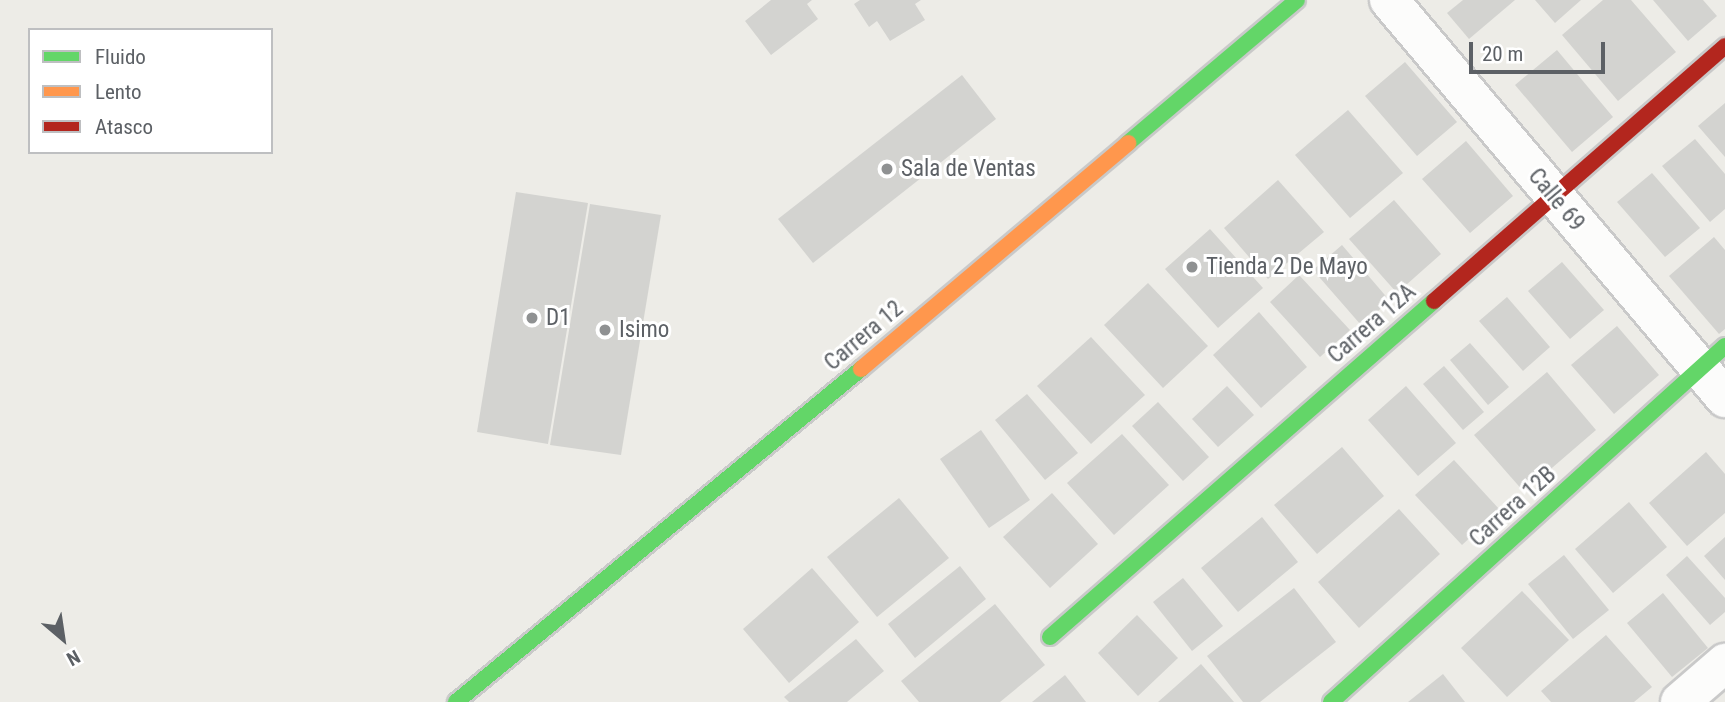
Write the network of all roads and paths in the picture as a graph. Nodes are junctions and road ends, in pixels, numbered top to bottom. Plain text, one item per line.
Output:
1 (1297, 0) edge
2 (1389, 0) edge
3 (1725, 46) edge
4 (1551, 196) junction
5 (1712, 357) edge
6 (1725, 398) edge
7 (1050, 637) dead end
8 (1725, 663) edge
9 (456, 702) edge
10 (1331, 702) edge
11 (1680, 702) edge

1 - 9 street, Carrera 12
2 - 4 street, Calle 69
3 - 4 street, Carrera 12A
4 - 5 street, Calle 69
4 - 7 street, Carrera 12A
5 - 6 street, Calle 69
5 - 10 street, Carrera 12B
8 - 11 street

